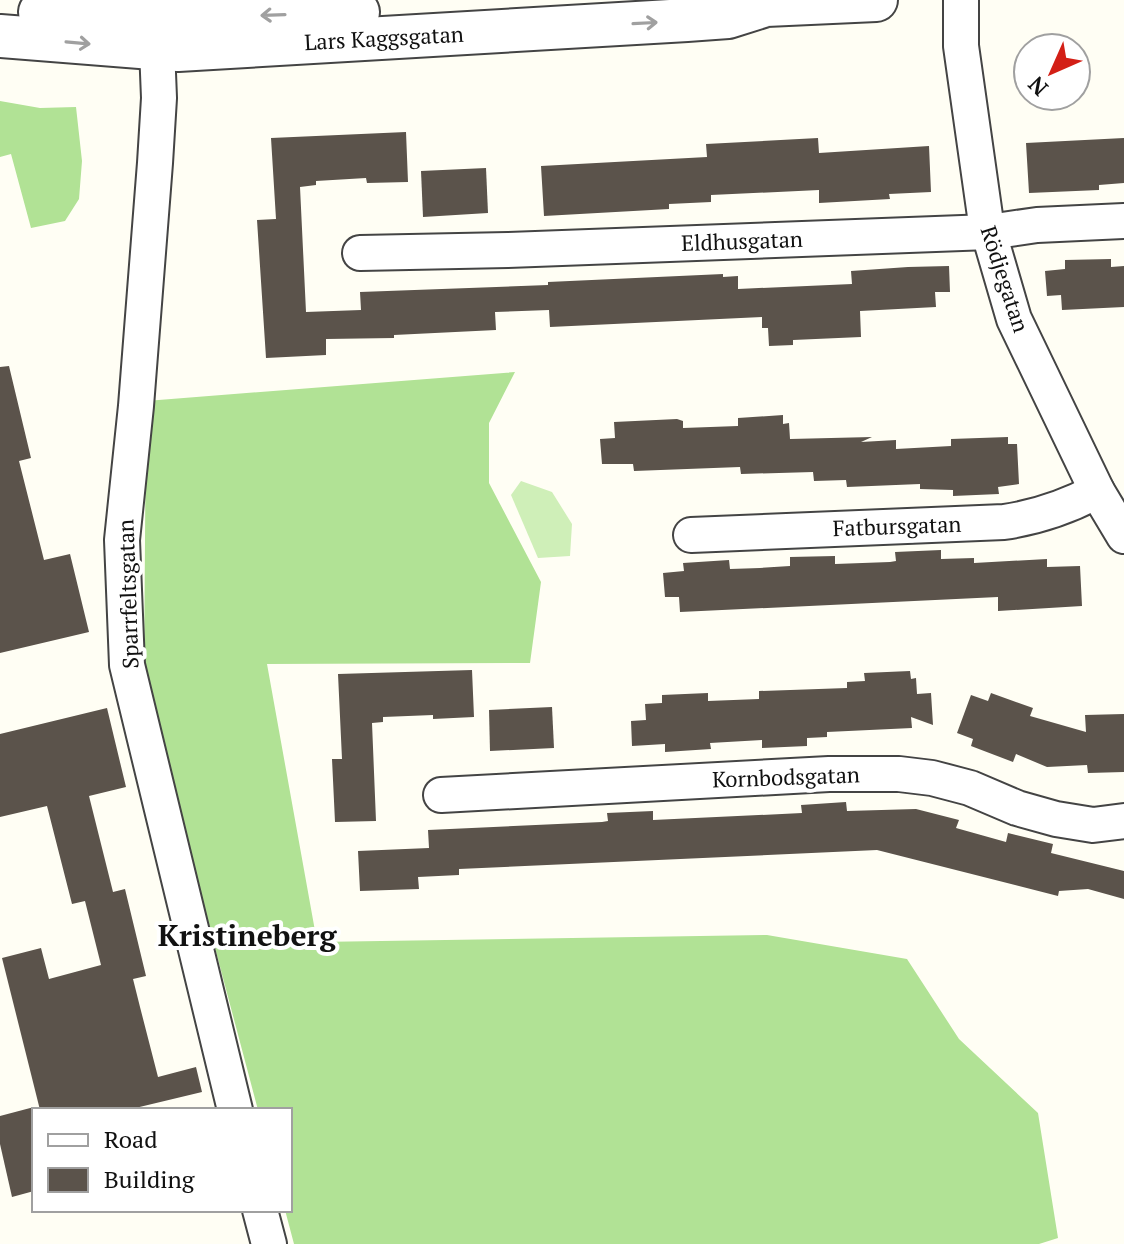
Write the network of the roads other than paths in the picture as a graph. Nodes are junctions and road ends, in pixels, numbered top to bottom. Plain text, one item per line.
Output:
1 (603, 0) edge
2 (876, 0) edge
3 (961, 0) edge
4 (757, 2) edge
5 (0, 10) edge
6 (156, 34) junction
7 (0, 36) edge
8 (1124, 221) edge
9 (989, 232) junction
10 (360, 253) dead end
11 (1097, 491) junction
12 (691, 535) dead end
13 (1124, 536) edge
14 (441, 795) dead end
15 (1124, 821) edge
16 (235, 1108) edge
17 (261, 1212) edge
18 (269, 1244) edge

1 -> 6 street, Lars Kaggsgatan
2 - 4 street, Lars Kaggsgatan
3 - 9 street, Rödjegatan
6 -> 4 street, Lars Kaggsgatan
5 - 6 street, Lars Kaggsgatan
7 -> 6 street, Lars Kaggsgatan
6 - 16 street, Sparrfeltsgatan
8 - 9 street, Eldhusgatan
9 - 10 street, Eldhusgatan
9 - 11 street, Rödjegatan
11 - 12 street, Fatbursgatan
11 - 13 street, Rödjegatan
14 - 15 street, Kornbodsgatan
17 - 18 street

